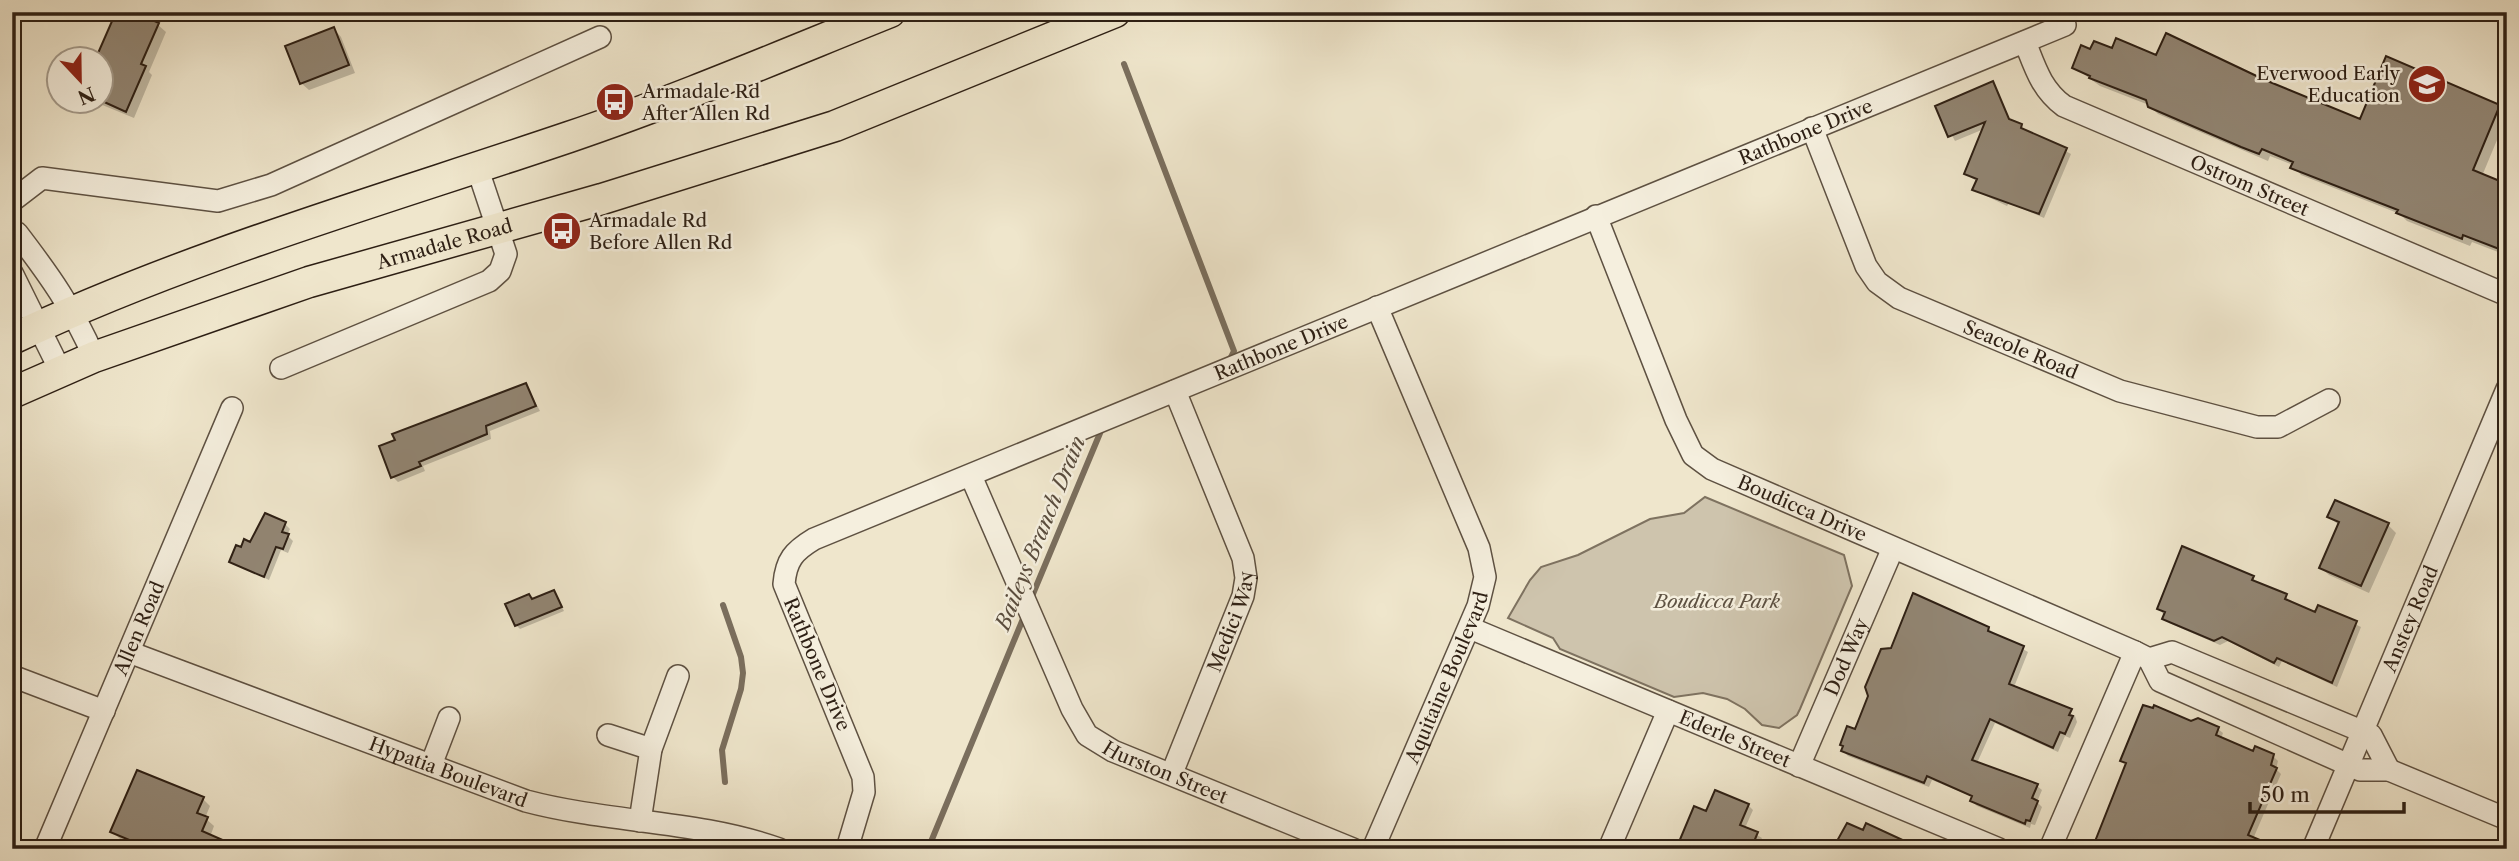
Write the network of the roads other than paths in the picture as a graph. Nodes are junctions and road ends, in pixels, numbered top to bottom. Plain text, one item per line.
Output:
1 (890, 12) edge
2 (1115, 12) edge
3 (2065, 25) dead end
4 (600, 37) dead end
5 (2025, 42) junction
6 (1812, 128) junction
7 (477, 167) junction
8 (12, 201) edge
9 (1596, 216) junction
10 (500, 229) junction
11 (12, 232) edge
12 (12, 272) edge
13 (2507, 295) edge
14 (1377, 307) junction
15 (73, 311) junction
16 (41, 326) junction
17 (12, 340) edge
18 (94, 357) junction
19 (281, 368) dead end
20 (61, 372) junction
21 (2507, 389) edge
22 (1175, 391) junction
23 (12, 393) edge
24 (2329, 400) dead end
25 (232, 408) dead end
26 (971, 476) junction
27 (1893, 548) junction
28 (1470, 628) junction
29 (129, 652) junction
30 (2142, 656) junction
31 (12, 676) edge
32 (678, 677) dead end
33 (104, 711) junction
34 (1668, 711) junction
35 (449, 718) dead end
36 (2362, 732) junction
37 (608, 735) dead end
38 (651, 749) junction
39 (2349, 764) junction
40 (431, 765) junction
41 (1799, 765) junction
42 (2389, 770) junction
43 (1172, 773) junction
44 (2507, 819) edge
45 (640, 821) junction
46 (743, 843) edge
47 (44, 849) edge
48 (779, 849) edge
49 (847, 849) edge
50 (1353, 849) edge
51 (1373, 849) edge
52 (1609, 849) edge
53 (1999, 849) edge
54 (2050, 849) edge
55 (2313, 849) edge

1 - 7 highway
2 - 10 highway, Armadale Road
3 - 5 street, Rathbone Drive
4 - 8 street
5 - 6 street, Rathbone Drive
5 - 13 street, Ostrom Street
6 - 9 street, Rathbone Drive
6 - 24 street, Seacole Road
7 - 10 street
7 - 15 highway
9 - 14 street, Rathbone Drive
9 - 27 street, Boudicca Drive
10 - 18 highway, Armadale Road
10 - 19 street
11 - 15 street
12 - 16 street
14 - 22 street, Rathbone Drive
14 - 28 street, Aquitaine Boulevard
15 - 16 highway
15 - 18 street
16 - 17 highway
16 - 20 street
18 - 20 highway, Armadale Road
20 - 23 highway, Armadale Road
21 - 36 street, Anstey Road
22 - 26 street, Rathbone Drive
22 - 43 street, Medici Way
25 - 29 street, Allen Road
26 - 43 street, Hurston Street
26 - 49 street, Rathbone Drive
27 - 30 street, Boudicca Drive
27 - 41 street, Dod Way
28 - 34 street, Ederle Street
28 - 51 street, Aquitaine Boulevard
29 - 33 street, Allen Road
29 - 40 street, Hypatia Boulevard
30 - 36 street, Boudicca Drive
30 - 39 street, Boudicca Drive
30 - 54 street
31 - 33 street
32 - 38 street
33 - 47 street, Allen Road
34 - 41 street, Ederle Street
34 - 52 street
35 - 40 street
36 - 39 street, Anstey Road
36 - 42 street
37 - 38 street
38 - 45 street
39 - 42 street, Boudicca Drive
39 - 55 street, Anstey Road
40 - 45 street, Hypatia Boulevard
41 - 53 street, Ederle Street
42 - 44 street, Boudicca Drive
43 - 50 street, Hurston Street
45 - 46 street, Hypatia Boulevard
46 - 48 street, Hypatia Boulevard

